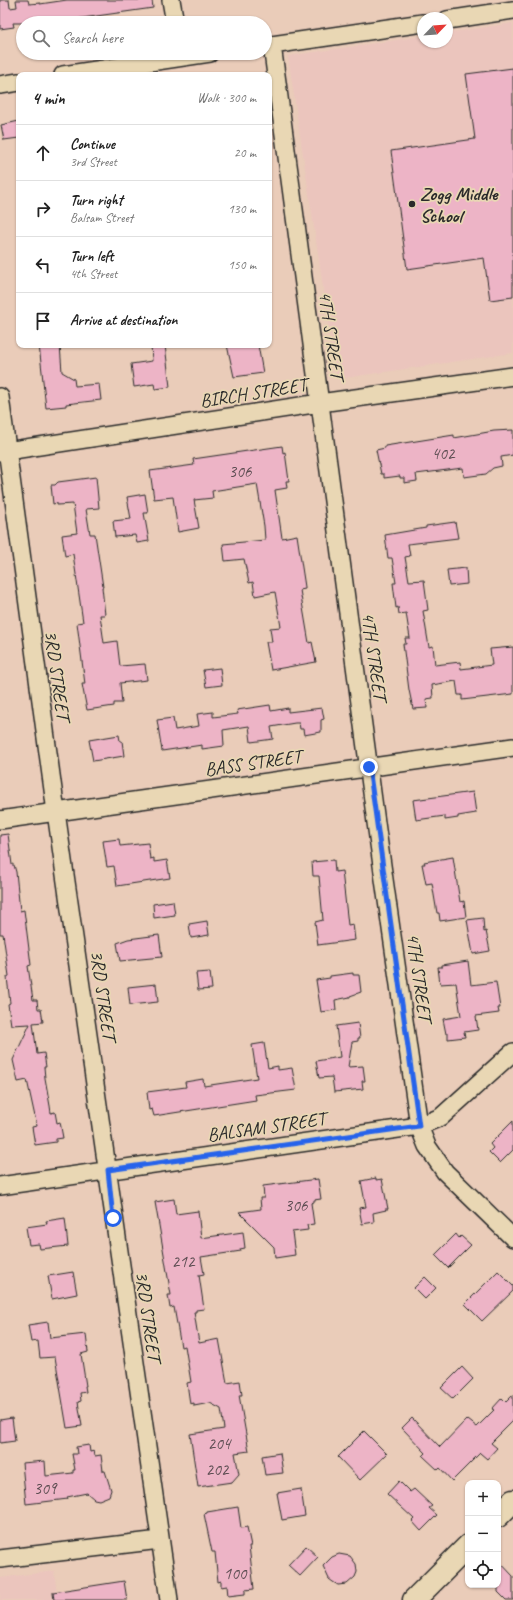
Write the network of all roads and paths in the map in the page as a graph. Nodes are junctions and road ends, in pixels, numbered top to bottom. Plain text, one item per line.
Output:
1 (171, 0) edge
2 (513, 10) edge
3 (174, 16) edge
4 (453, 19) edge
5 (417, 24) edge
6 (272, 44) edge
7 (151, 60) edge
8 (270, 60) edge
9 (81, 72) edge
10 (272, 72) edge
11 (272, 73) edge
12 (16, 82) edge
13 (0, 85) edge
14 (513, 376) edge
15 (0, 396) edge
16 (320, 403) junction
17 (4, 451) edge
18 (513, 747) edge
19 (369, 767) junction
20 (56, 812) junction
21 (0, 820) edge
22 (513, 1052) edge
23 (419, 1126) junction
24 (108, 1170) junction
25 (0, 1186) edge
26 (513, 1238) edge
27 (513, 1501) edge
28 (501, 1513) edge
29 (160, 1540) junction
30 (465, 1549) edge
31 (0, 1559) edge
32 (169, 1600) edge
33 (414, 1600) edge

1 - 3 street
2 - 4 street
5 - 6 street
7 - 9 street
8 - 10 street, 4TH STREET
11 - 16 street, 4TH STREET
12 - 13 street
14 - 16 street, BIRCH STREET
15 - 17 street, 3RD STREET
16 - 17 street, BIRCH STREET
16 - 19 street, 4TH STREET
17 - 20 street, 3RD STREET
18 - 19 street, BASS STREET
19 - 20 street, BASS STREET
19 - 23 street, 4TH STREET
20 - 21 street, BASS STREET
20 - 24 street, 3RD STREET
22 - 23 street, BALSAM STREET
23 - 24 street, BALSAM STREET
23 - 26 street, 4TH STREET
24 - 25 street, BALSAM STREET
24 - 29 street, 3RD STREET
27 - 28 main road
29 - 31 street
29 - 32 street, 3RD STREET
30 - 33 main road

